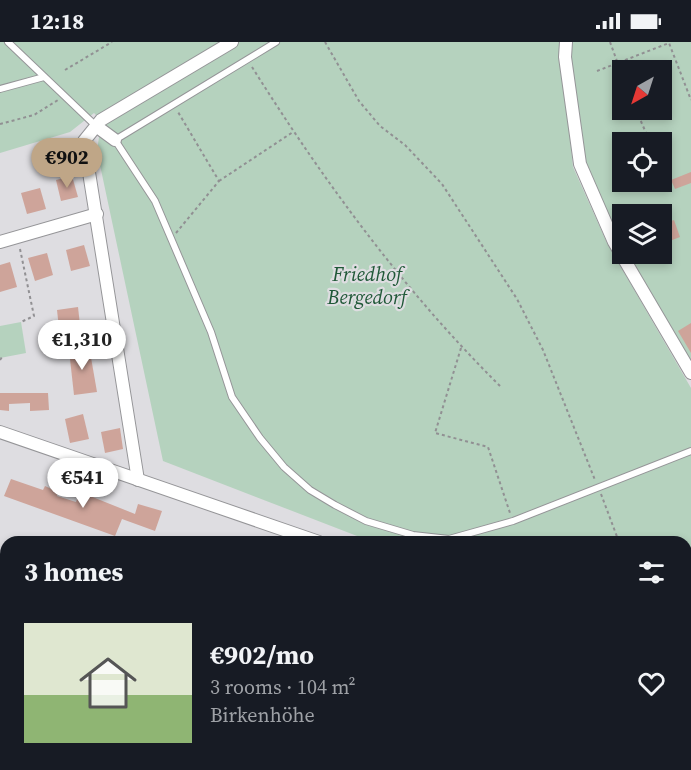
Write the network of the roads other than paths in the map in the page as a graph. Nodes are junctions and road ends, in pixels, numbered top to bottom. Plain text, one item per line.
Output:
1 (8, 42) edge
2 (232, 42) edge
3 (276, 42) edge
4 (566, 42) edge
5 (45, 77) junction
6 (0, 89) edge
7 (96, 126) junction
8 (115, 140) junction
9 (97, 214) junction
10 (0, 242) edge
11 (691, 373) edge
12 (0, 432) edge
13 (691, 452) edge
14 (138, 480) junction
15 (301, 536) edge
16 (422, 536) edge
17 (460, 536) edge

1 - 5 lane
2 - 7 street
3 - 8 lane
4 - 11 street
5 - 6 lane
5 - 7 lane
7 - 8 street
7 - 9 street
8 - 16 lane
9 - 10 street
9 - 14 street
12 - 14 street
13 - 17 lane
14 - 15 street

